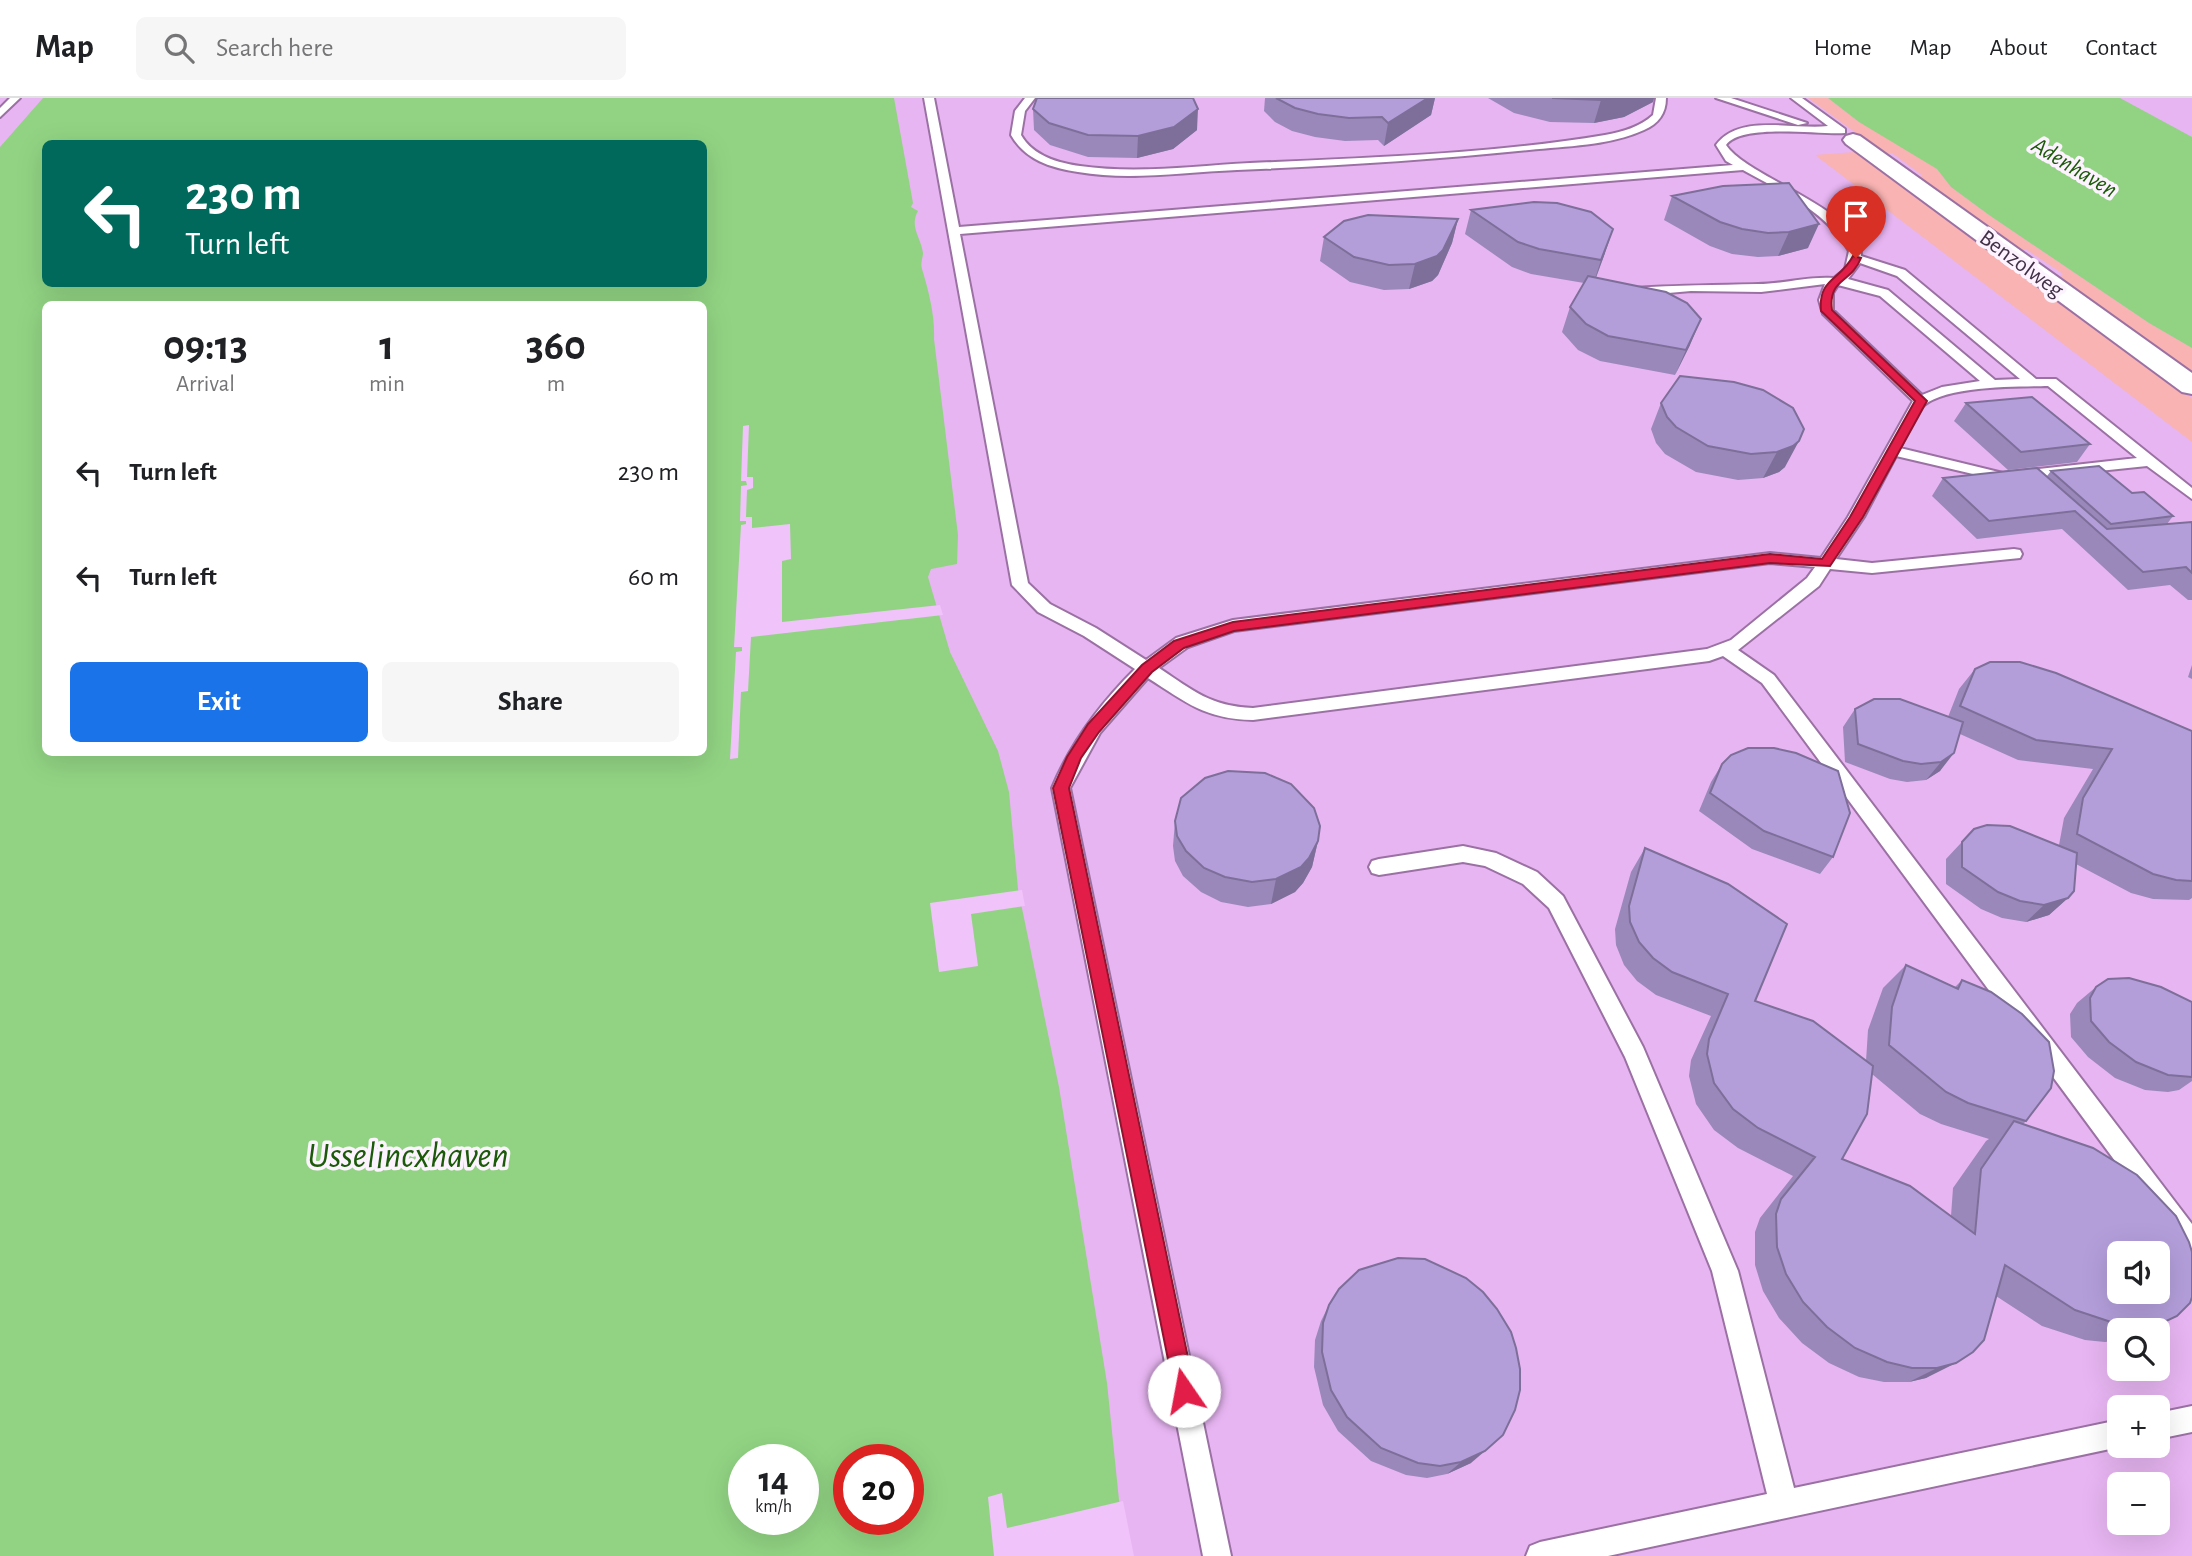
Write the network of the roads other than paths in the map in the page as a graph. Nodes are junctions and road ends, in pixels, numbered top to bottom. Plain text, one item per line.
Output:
1 (15, 98) edge
2 (929, 98) edge
3 (1030, 98) edge
4 (1661, 98) edge
5 (1721, 98) edge
6 (1796, 98) edge
7 (0, 114) edge
8 (1823, 129) junction
9 (1845, 134) junction
10 (1745, 167) junction
11 (955, 231) junction
12 (1856, 258) junction
13 (1835, 280) junction
14 (1617, 294) edge
15 (2033, 383) junction
16 (1994, 386) junction
17 (2192, 386) edge
18 (1921, 401) junction
19 (1892, 451) junction
20 (2150, 461) junction
21 (2025, 474) junction
22 (2044, 491) edge
23 (2192, 495) edge
24 (2014, 554) dead end
25 (1826, 564) junction
26 (1726, 650) junction
27 (1147, 668) junction
28 (1379, 867) dead end
29 (2192, 1244) edge
30 (2192, 1419) edge
31 (2170, 1424) edge
32 (2107, 1437) edge
33 (1784, 1505) junction
34 (1217, 1556) edge
35 (1540, 1556) edge

1 - 7 lane
2 - 11 lane
3 - 4 lane
5 - 8 lane
6 - 9 lane
8 - 9 lane
8 - 10 lane
9 - 17 street, Benzolweg
10 - 11 lane
10 - 12 lane
11 - 27 lane
12 - 13 lane
12 - 15 lane
13 - 14 lane
13 - 16 lane
13 - 18 lane
15 - 16 lane
15 - 20 lane
16 - 18 lane
18 - 19 lane
19 - 21 lane
19 - 25 lane
20 - 21 lane
20 - 23 lane
21 - 22 lane
24 - 25 lane
25 - 26 lane
25 - 27 lane
26 - 27 lane
26 - 29 lane
27 - 34 lane
28 - 33 lane
30 - 31 lane
32 - 33 lane
33 - 35 lane

